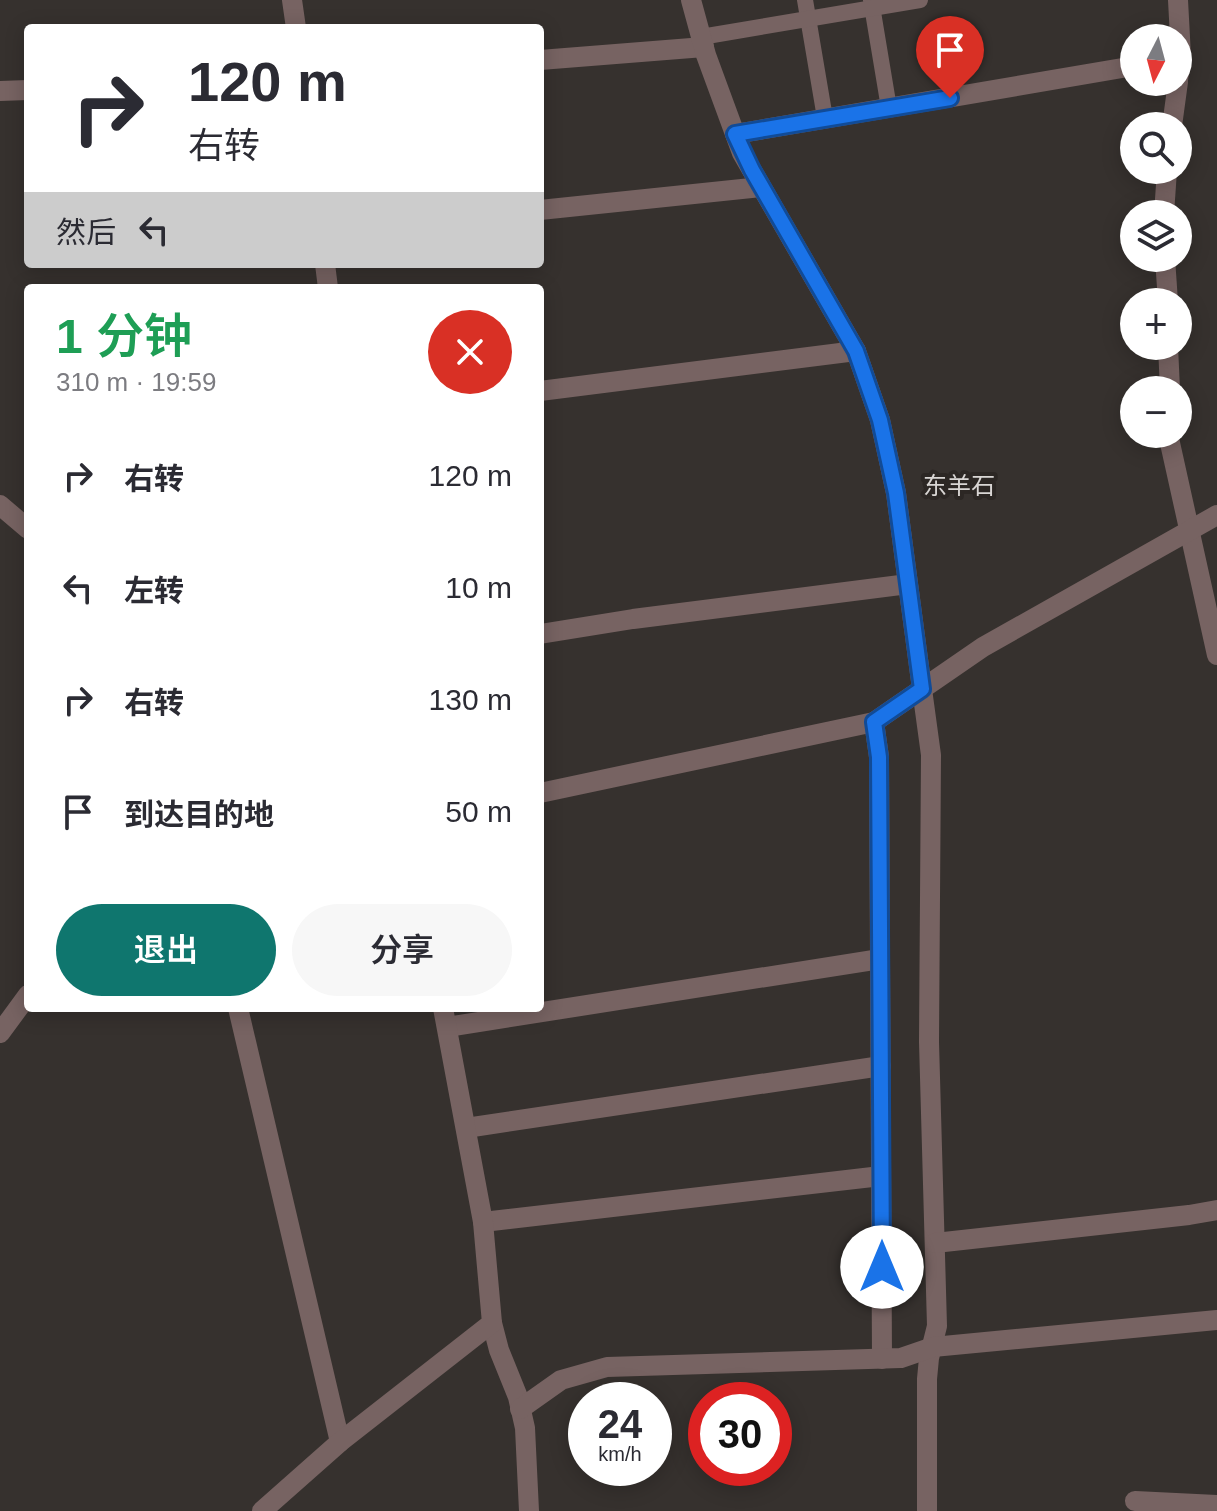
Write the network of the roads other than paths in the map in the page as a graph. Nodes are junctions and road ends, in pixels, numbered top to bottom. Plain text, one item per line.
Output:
1 (292, 0) edge
2 (691, 0) edge
3 (805, 0) edge
4 (920, 0) edge
5 (1178, 0) edge
6 (872, 4) edge
7 (808, 19) junction
8 (295, 24) edge
9 (1179, 24) edge
10 (702, 42) junction
11 (544, 60) edge
12 (1120, 68) edge
13 (24, 90) edge
14 (0, 91) edge
15 (889, 108) junction
16 (825, 118) junction
17 (735, 134) junction
18 (761, 187) junction
19 (544, 210) edge
20 (856, 351) junction
21 (544, 390) edge
22 (1171, 448) edge
23 (0, 505) edge
24 (1217, 515) edge
25 (24, 526) edge
26 (1189, 529) junction
27 (908, 584) junction
28 (544, 633) edge
29 (1217, 655) edge
30 (922, 689) junction
31 (874, 722) junction
32 (544, 792) edge
33 (880, 959) junction
34 (24, 1000) edge
35 (544, 1005) edge
36 (239, 1012) edge
37 (489, 1012) edge
38 (445, 1018) edge
39 (0, 1033) edge
40 (881, 1066) junction
41 (466, 1128) junction
42 (881, 1176) junction
43 (1217, 1210) edge
44 (483, 1222) junction
45 (935, 1243) junction
46 (1217, 1320) edge
47 (492, 1323) junction
48 (933, 1347) junction
49 (882, 1359) junction
50 (520, 1409) junction
51 (340, 1442) junction
52 (1135, 1501) dead end
53 (1217, 1505) edge
54 (262, 1511) edge
55 (529, 1511) edge
56 (927, 1511) edge

1 - 8 street
2 - 10 street
3 - 7 lane
4 - 6 lane
5 - 9 street
6 - 7 lane
6 - 15 lane
7 - 10 lane
7 - 16 lane
10 - 11 street
10 - 17 street
12 - 15 street
13 - 14 street
15 - 16 street
16 - 17 street
17 - 18 street
18 - 19 street
18 - 20 street
20 - 21 street
20 - 27 street
22 - 26 street
23 - 25 street
24 - 26 street
26 - 29 street
26 - 30 street
27 - 28 street
27 - 30 street
30 - 31 street
30 - 45 street
31 - 32 street
31 - 33 street
33 - 35 street
33 - 40 street
34 - 39 street
36 - 51 street
37 - 38 street
38 - 41 street
40 - 41 street
40 - 42 street
41 - 44 street
42 - 44 street
42 - 49 street
43 - 45 street
44 - 47 street
45 - 48 street
46 - 48 street
47 - 50 street
47 - 51 street
48 - 49 street
48 - 56 street
49 - 50 street
50 - 55 street
51 - 54 street
52 - 53 street

